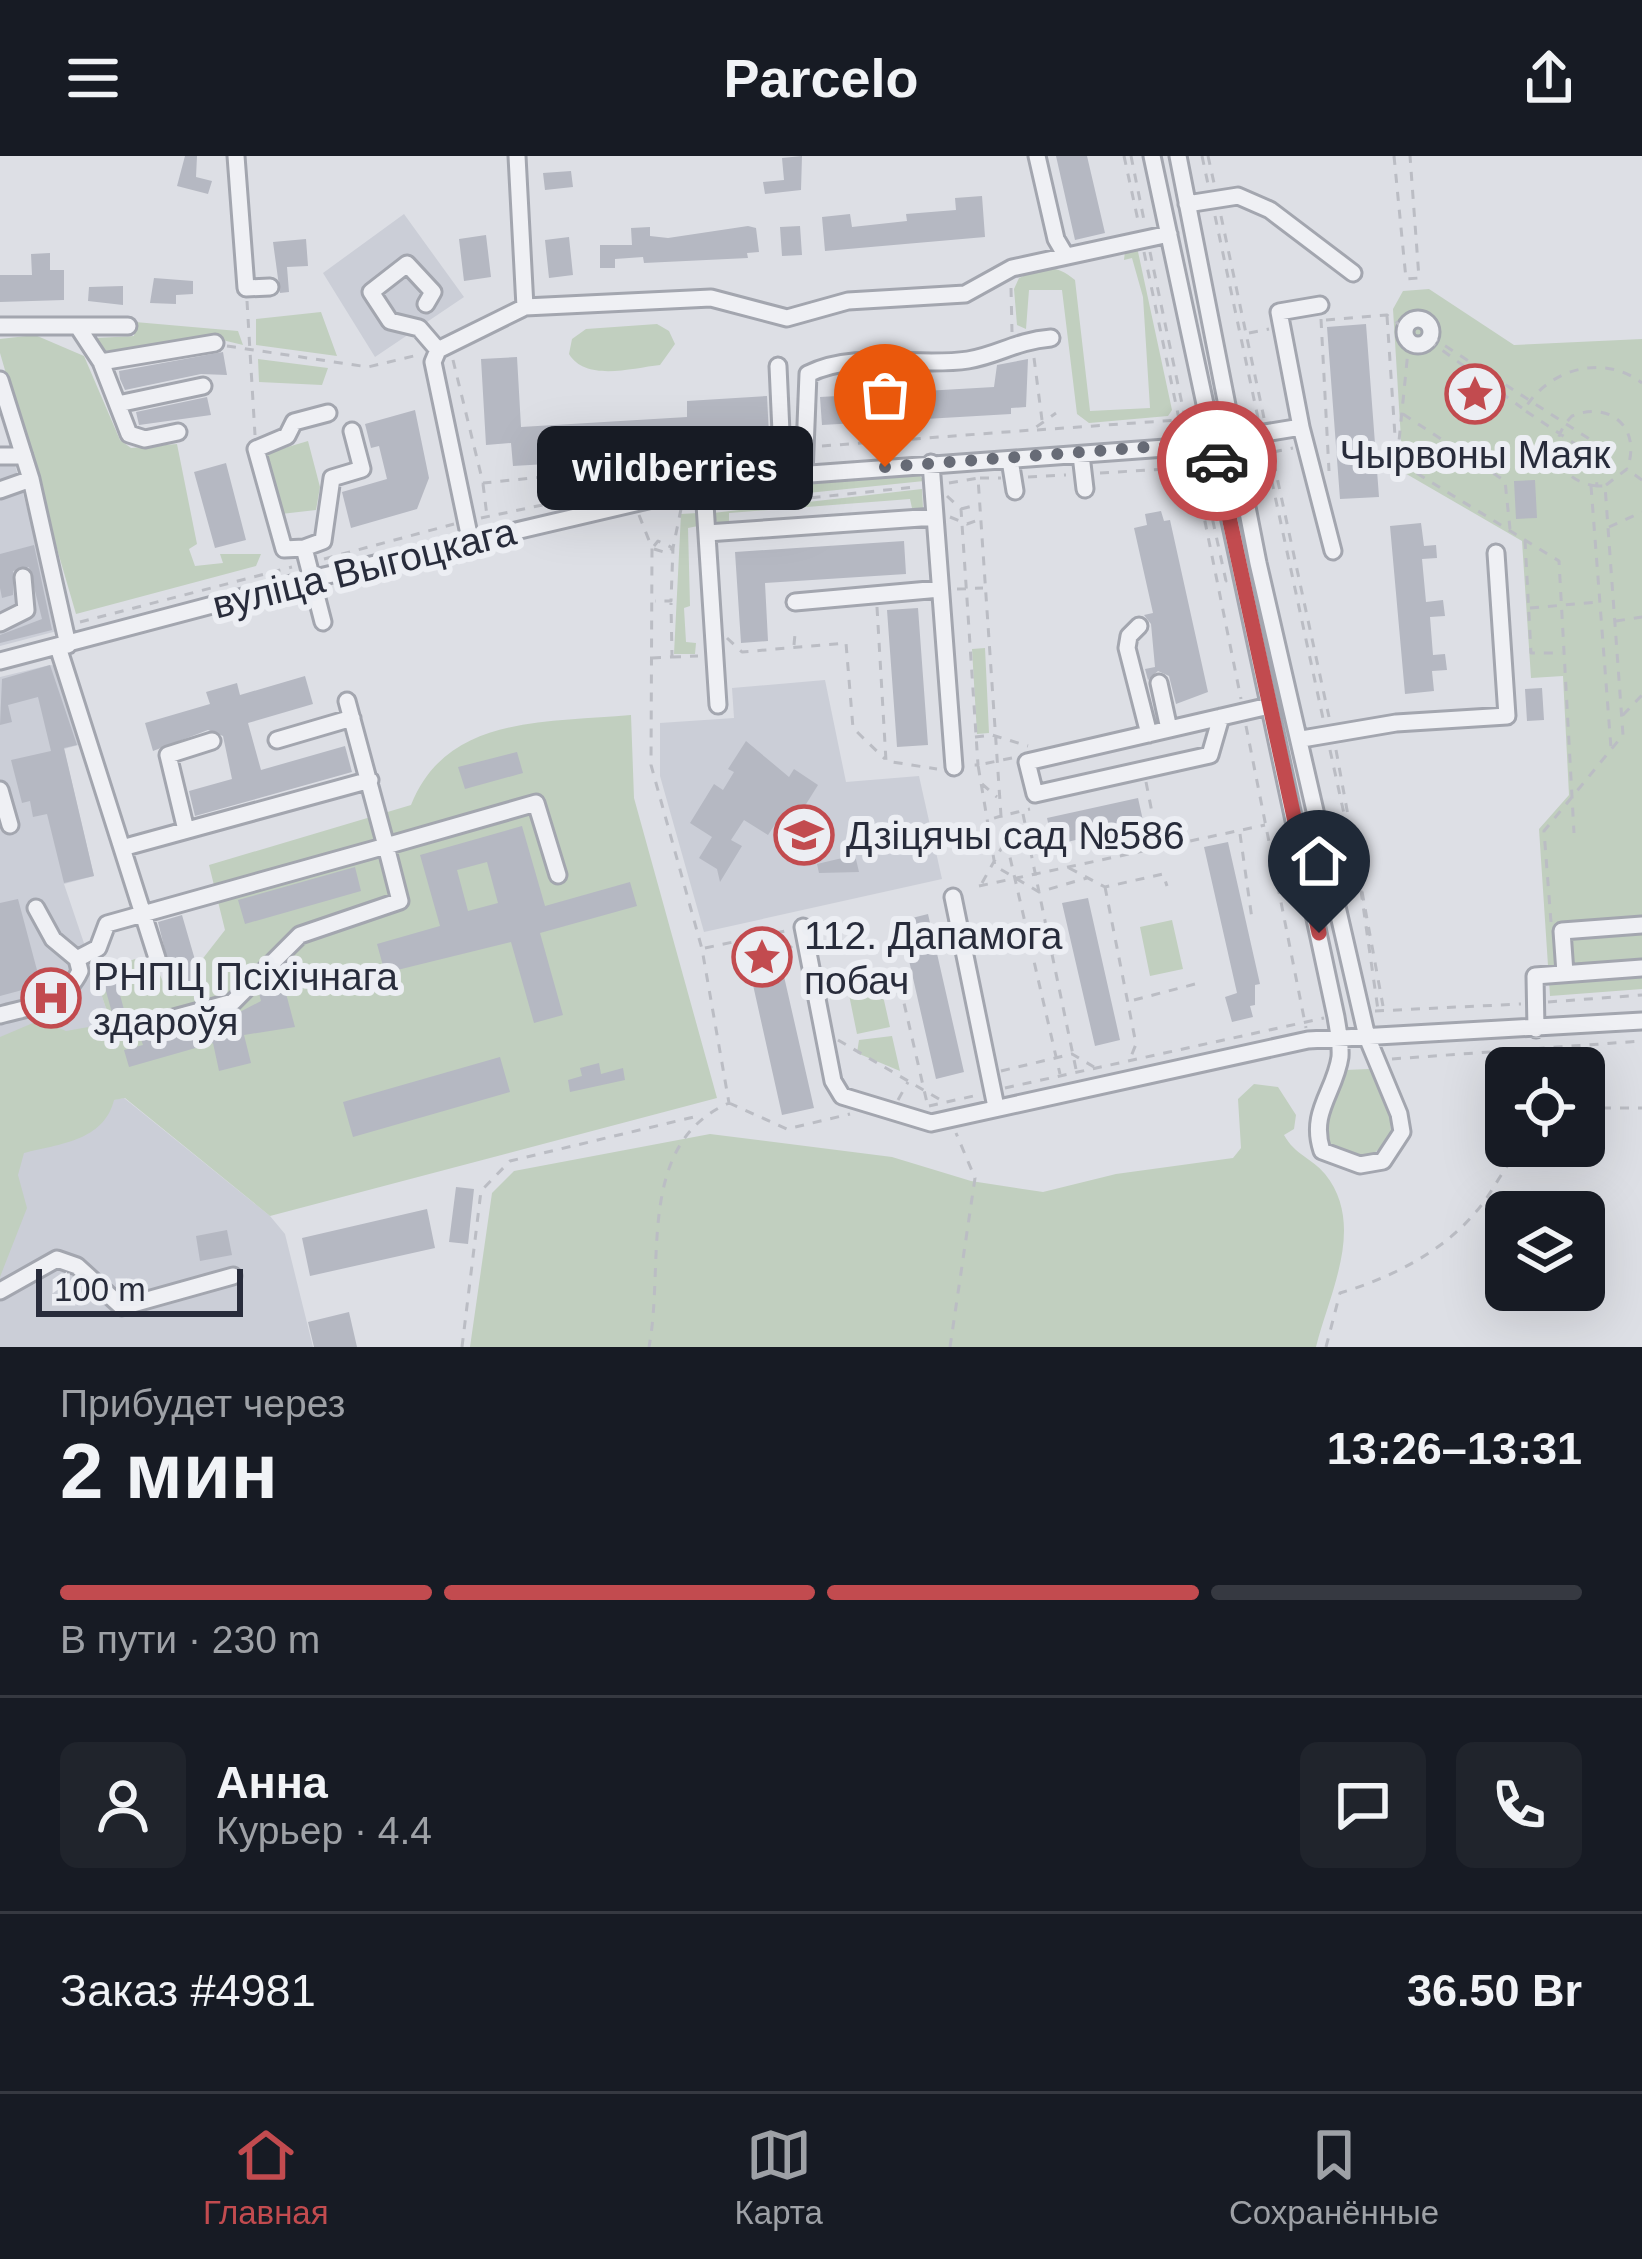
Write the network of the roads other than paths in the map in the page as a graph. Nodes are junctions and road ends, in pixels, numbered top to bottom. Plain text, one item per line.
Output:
1 (236, 156) edge
2 (517, 156) edge
3 (1037, 156) edge
4 (1152, 156) edge
5 (1178, 156) edge
6 (1187, 204) junction
7 (1169, 233) junction
8 (1066, 256) junction
9 (1353, 273) dead end
10 (271, 287) dead end
11 (427, 304) dead end
12 (525, 307) junction
13 (1321, 313) road end
14 (0, 326) edge
15 (128, 326) dead end
16 (78, 327) junction
17 (1405, 329) road end
18 (1051, 338) dead end
19 (1429, 338) road end
20 (215, 343) road end
21 (444, 347) junction
22 (101, 362) junction
23 (778, 365) dead end
24 (0, 380) edge
25 (202, 386) dead end
26 (118, 404) junction
27 (328, 413) dead end
28 (1301, 427) junction
29 (352, 431) dead end
30 (178, 432) dead end
31 (1232, 438) junction
32 (1214, 442) junction
33 (1081, 455) junction
34 (0, 456) edge
35 (24, 456) junction
36 (1010, 460) junction
37 (931, 464) junction
38 (804, 475) junction
39 (783, 476) junction
40 (31, 479) junction
41 (704, 489) junction
42 (1085, 489) dead end
43 (0, 490) edge
44 (1015, 491) dead end
45 (935, 518) junction
46 (707, 532) junction
47 (470, 539) junction
48 (1333, 551) dead end
49 (1496, 553) dead end
50 (308, 563) junction
51 (23, 577) dead end
52 (940, 590) junction
53 (794, 602) dead end
54 (1, 619) edge
55 (323, 622) dead end
56 (1139, 626) dead end
57 (63, 646) junction
58 (0, 661) edge
59 (1159, 683) dead end
60 (718, 705) dead end
61 (1269, 706) junction
62 (1221, 717) junction
63 (1169, 729) junction
64 (1149, 734) junction
65 (1302, 739) junction
66 (277, 740) dead end
67 (212, 741) dead end
68 (954, 767) dead end
69 (370, 780) junction
70 (0, 790) edge
71 (10, 825) dead end
72 (186, 830) junction
73 (386, 846) junction
74 (122, 848) junction
75 (558, 875) dead end
76 (953, 897) dead end
77 (36, 908) dead end
78 (144, 911) junction
79 (1642, 925) edge
80 (803, 927) road end
81 (157, 958) dead end
82 (76, 959) junction
83 (1642, 968) edge
84 (1559, 974) junction
85 (0, 1015) edge
86 (1642, 1022) edge
87 (137, 1028) dead end
88 (1536, 1029) junction
89 (1366, 1037) junction
90 (1340, 1039) junction
91 (994, 1099) junction
92 (233, 1276) dead end
93 (0, 1291) edge

1 - 10 street
2 - 12 street
3 - 8 street
4 - 7 street
5 - 6 street
6 - 9 street
6 - 31 street
7 - 8 street
7 - 32 street
8 - 12 street
11 - 21 street
12 - 21 street
13 - 28 street
14 - 16 street
15 - 16 street
16 - 22 street
17 - 19 street
18 - 38 street
20 - 22 street
21 - 47 street
22 - 26 street
23 - 39 street
24 - 35 street
25 - 26 street
26 - 30 street
27 - 50 street
28 - 31 street, вуліца Выгоцкага
28 - 48 street
29 - 50 street
31 - 32 street, вуліца Выгоцкага
31 - 65 street
32 - 33 street, вуліца Выгоцкага
32 - 61 street
33 - 36 street, вуліца Выгоцкага
33 - 42 street
34 - 35 street
35 - 40 street
36 - 37 street, вуліца Выгоцкага
36 - 44 street
37 - 38 street, вуліца Выгоцкага
37 - 45 street
38 - 39 street, вуліца Выгоцкага
39 - 41 street, вуліца Выгоцкага
40 - 43 street
40 - 57 street
41 - 46 street
41 - 47 street, вуліца Выгоцкага
45 - 46 street
45 - 52 street
46 - 60 street
47 - 50 street, вуліца Выгоцкага
49 - 65 street
50 - 55 street
50 - 57 street, вуліца Выгоцкага
51 - 54 street
52 - 53 street
52 - 68 street
56 - 64 street
57 - 58 street, вуліца Выгоцкага
57 - 74 street
59 - 63 street
61 - 62 street
61 - 90 street
62 - 63 street
62 - 64 street
63 - 64 street
65 - 89 street
66 - 69 street
67 - 72 street
69 - 72 street
69 - 73 street
70 - 71 street
72 - 74 street
73 - 75 street
73 - 78 street
73 - 87 street
74 - 78 street
76 - 91 street
77 - 82 street
78 - 81 street
78 - 82 street
79 - 84 street
80 - 91 street
82 - 85 street
83 - 84 street
84 - 88 street
86 - 88 street
88 - 89 street
89 - 90 street
89 - 90 street
90 - 91 street
92 - 93 street

